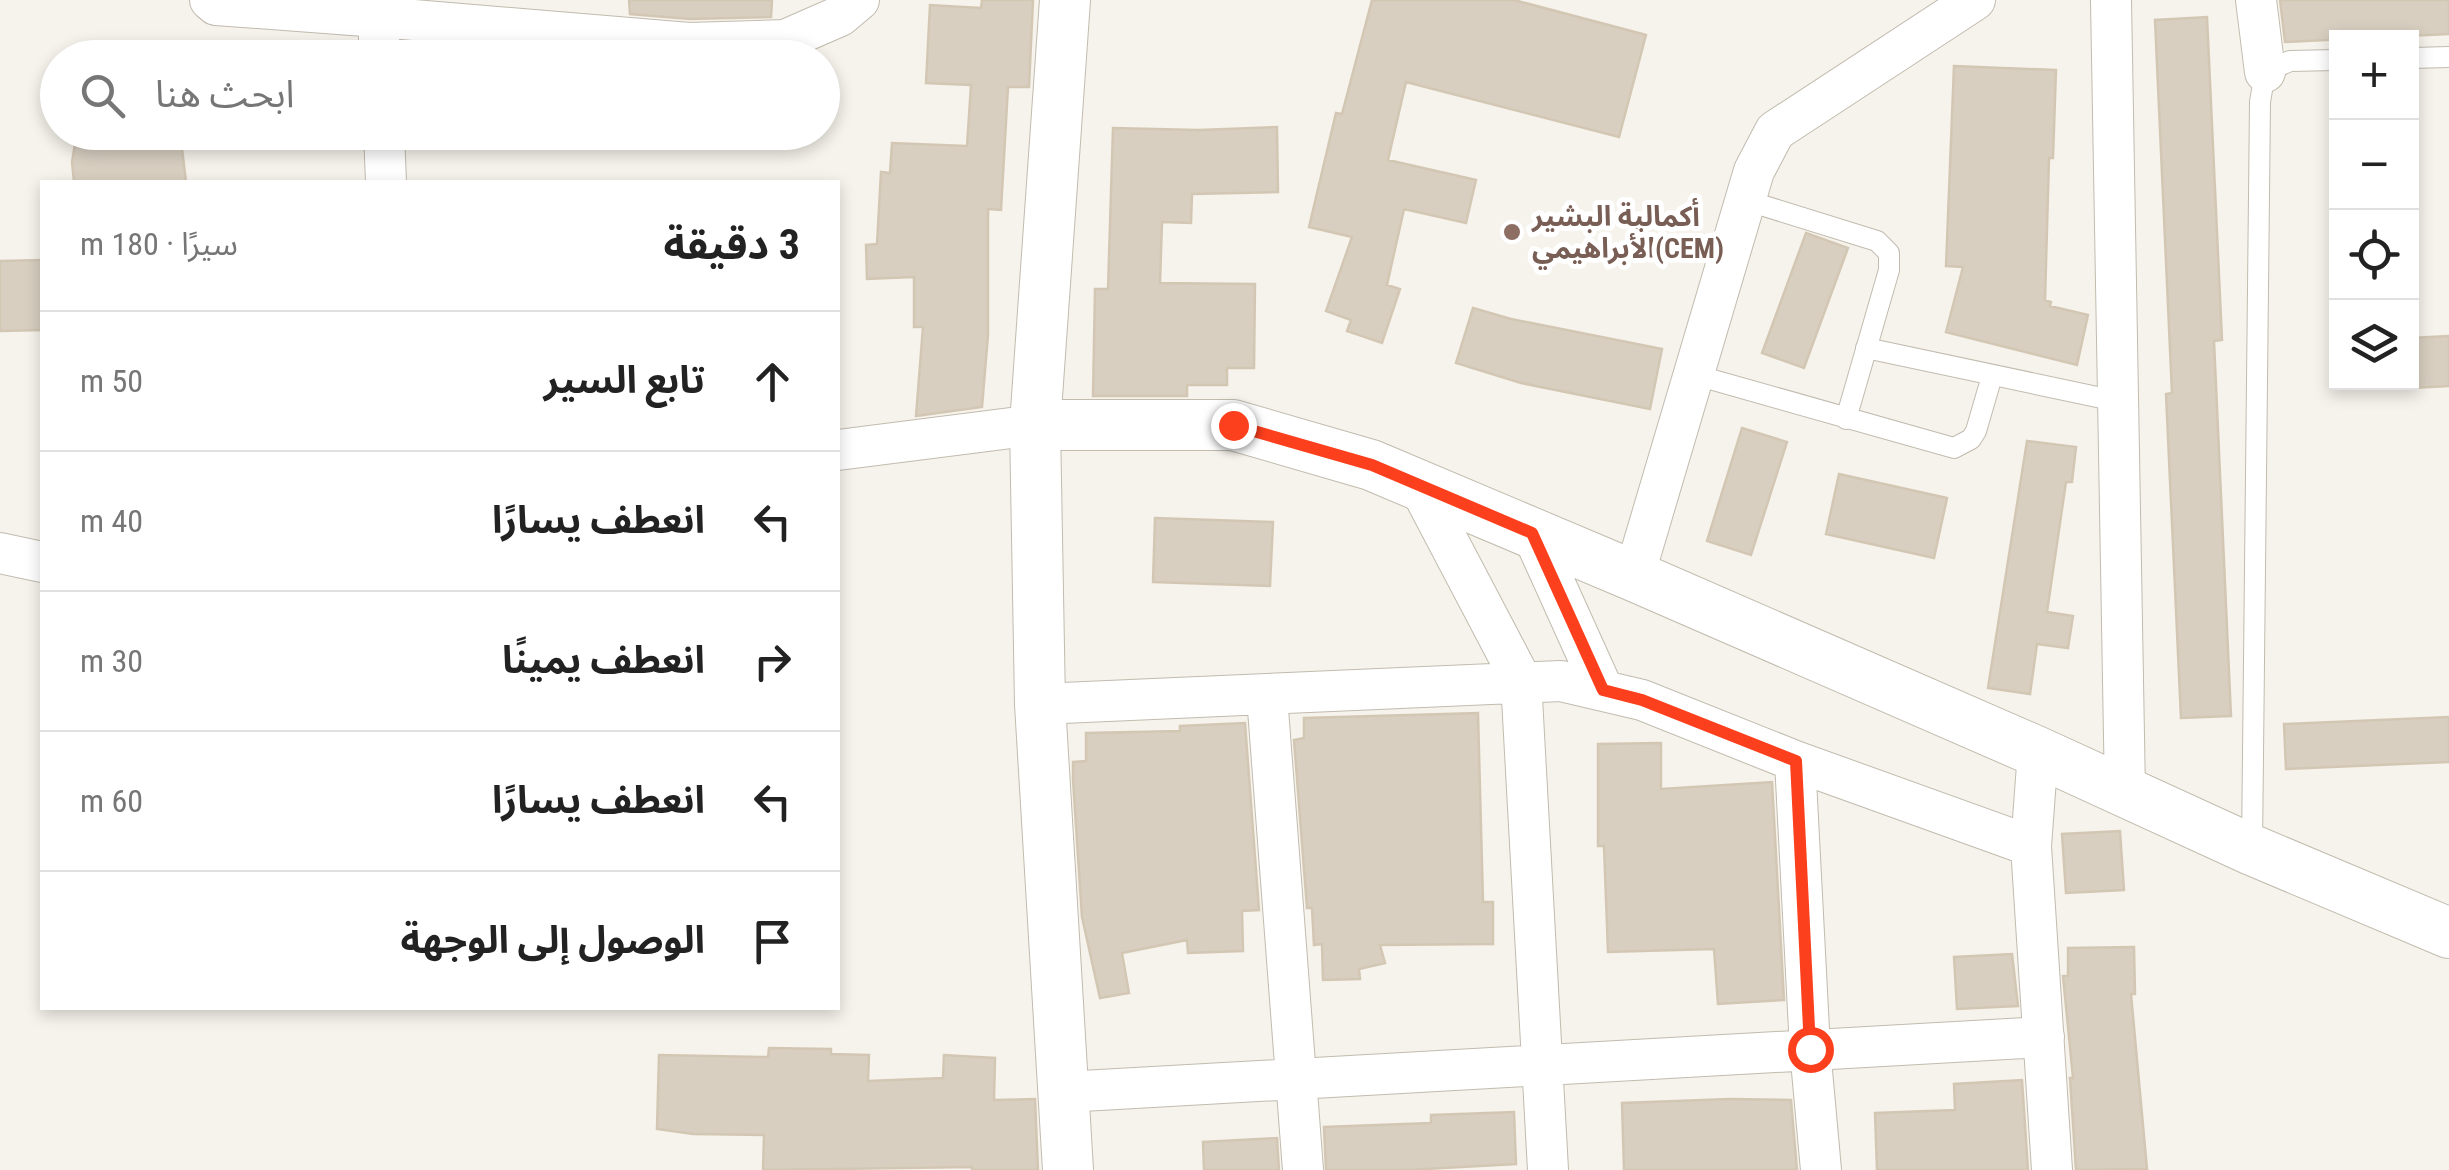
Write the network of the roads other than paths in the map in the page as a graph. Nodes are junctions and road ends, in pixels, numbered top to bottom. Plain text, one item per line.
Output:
1 (210, 0) edge
2 (859, 0) edge
3 (1065, 0) edge
4 (1975, 0) edge
5 (2111, 0) edge
6 (2256, 0) edge
7 (378, 17) junction
8 (379, 40) edge
9 (653, 40) edge
10 (785, 40) edge
11 (2449, 57) edge
12 (2419, 58) edge
13 (2329, 60) edge
14 (2265, 72) junction
15 (385, 150) edge
16 (386, 180) edge
17 (1745, 200) junction
18 (1866, 348) junction
19 (1692, 374) junction
20 (1992, 376) junction
21 (2116, 401) junction
22 (1846, 419) junction
23 (1035, 425) junction
24 (840, 450) edge
25 (1418, 484) junction
26 (1532, 533) junction
27 (0, 554) edge
28 (40, 562) edge
29 (1634, 576) junction
30 (1520, 680) junction
31 (1603, 690) junction
32 (1267, 696) junction
33 (1040, 704) junction
34 (2038, 752) junction
35 (1796, 761) junction
36 (2125, 793) junction
37 (2030, 846) junction
38 (2252, 850) junction
39 (2449, 933) edge
40 (2044, 1038) junction
41 (1810, 1049) junction
42 (1540, 1065) junction
43 (1298, 1076) junction
44 (1064, 1092) junction
45 (1068, 1170) edge
46 (1304, 1170) edge
47 (1548, 1170) edge
48 (1822, 1170) edge
49 (2052, 1170) edge

1 - 7 street
2 - 10 street
3 - 23 street
4 - 17 street
5 - 21 street
6 - 14 street
7 - 8 street
7 - 9 street
11 - 12 lane
13 - 14 lane
14 - 38 lane
15 - 16 street
17 - 18 lane
17 - 19 street
18 - 20 lane
18 - 22 lane
19 - 22 lane
19 - 29 street
20 - 21 lane
20 - 22 lane
21 - 36 street
23 - 24 street
23 - 25 street
23 - 33 street
25 - 26 street
25 - 30 street
26 - 29 street
26 - 31 street
27 - 28 street
29 - 34 street
30 - 31 street
30 - 32 street
30 - 42 street
31 - 35 street
32 - 33 street
32 - 43 street
33 - 44 street
34 - 36 street
34 - 37 street
35 - 37 street
35 - 41 street
36 - 38 street
37 - 40 street
38 - 39 street
40 - 41 street
40 - 49 street
41 - 42 street
41 - 48 street
42 - 43 street
42 - 47 street
43 - 44 street
43 - 46 street
44 - 45 street

